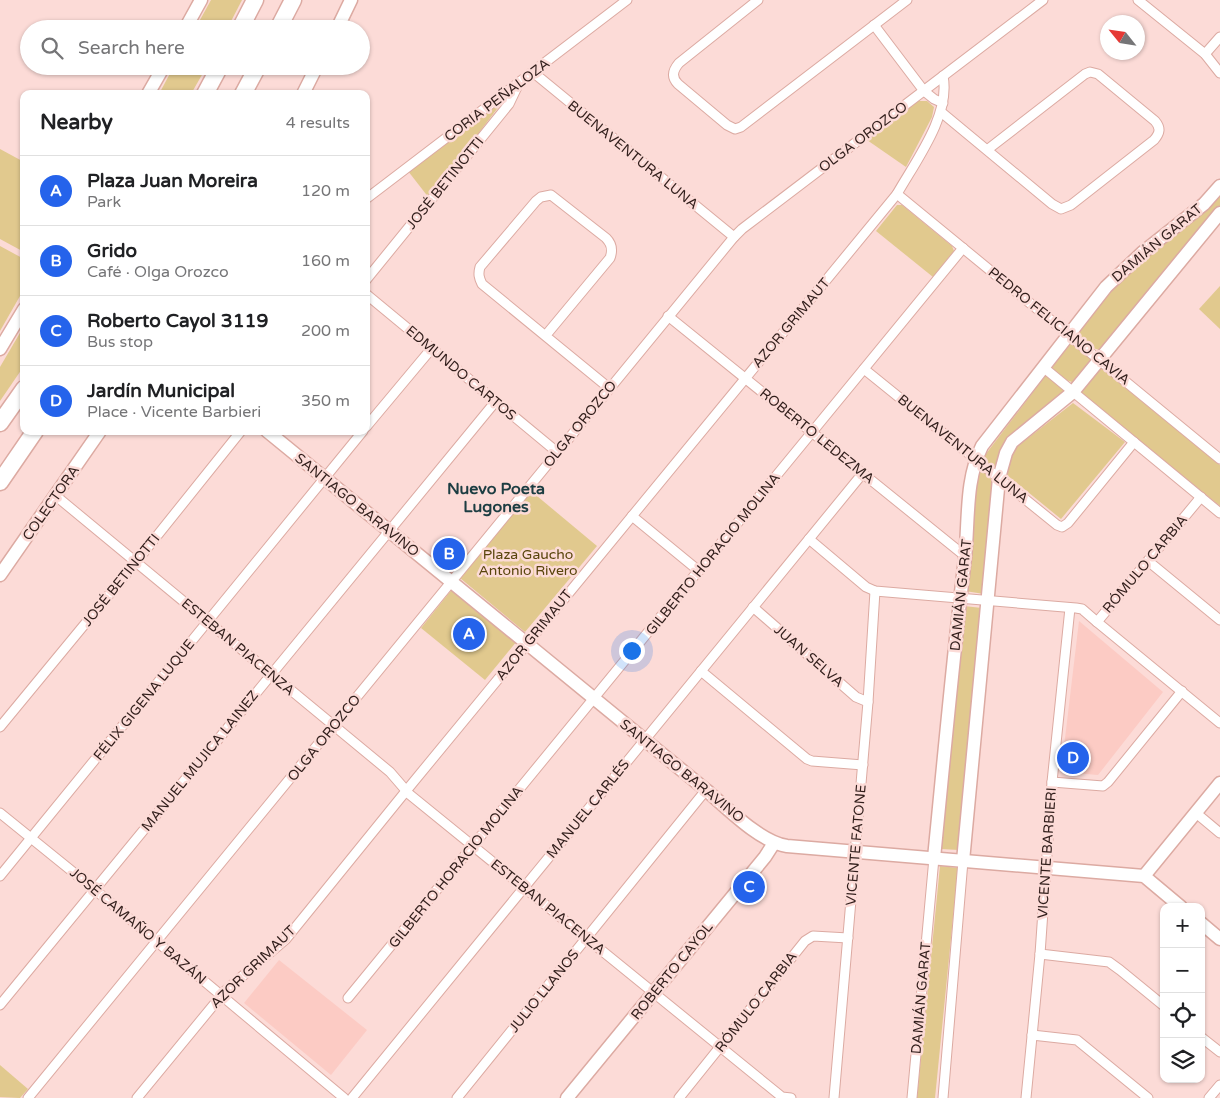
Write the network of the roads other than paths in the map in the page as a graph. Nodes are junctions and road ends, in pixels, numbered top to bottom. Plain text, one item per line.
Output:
1 (201, 0) edge
2 (255, 0) edge
3 (293, 0) edge
4 (351, 0) edge
5 (627, 0) edge
6 (758, 0) edge
7 (907, 0) edge
8 (1043, 0) edge
9 (1138, 0) edge
10 (190, 20) edge
11 (245, 20) edge
12 (283, 20) edge
13 (341, 20) edge
14 (874, 25) junction
15 (1220, 37) edge
16 (1205, 54) junction
17 (534, 72) junction
18 (1220, 73) edge
19 (159, 75) edge
20 (215, 75) edge
21 (253, 75) edge
22 (312, 75) edge
23 (943, 76) junction
24 (520, 83) junction
25 (150, 90) edge
26 (207, 90) edge
27 (245, 90) edge
28 (305, 90) edge
29 (924, 91) junction
30 (942, 107) junction
31 (987, 150) junction
32 (1220, 186) edge
33 (897, 194) junction
34 (370, 197) edge
35 (1220, 213) edge
36 (734, 237) junction
37 (963, 248) junction
38 (370, 275) edge
39 (370, 297) edge
40 (20, 315) edge
41 (668, 316) junction
42 (1069, 334) junction
43 (546, 336) junction
44 (432, 348) junction
45 (0, 349) edge
46 (1100, 359) junction
47 (1043, 367) junction
48 (864, 369) junction
49 (745, 378) junction
50 (609, 388) junction
51 (1073, 392) junction
52 (20, 395) edge
53 (496, 402) junction
54 (370, 422) edge
55 (0, 423) edge
56 (812, 432) junction
57 (32, 435) edge
58 (97, 435) edge
59 (238, 435) edge
60 (272, 435) edge
61 (360, 435) edge
62 (1134, 442) junction
63 (557, 452) junction
64 (976, 459) junction
65 (1220, 459) edge
66 (863, 473) junction
67 (325, 478) junction
68 (999, 478) junction
69 (0, 482) edge
70 (56, 496) junction
71 (1201, 498) junction
72 (1220, 513) edge
73 (632, 516) junction
74 (390, 531) junction
75 (809, 539) junction
76 (965, 556) junction
77 (1148, 561) junction
78 (136, 562) junction
79 (699, 571) junction
80 (0, 575) edge
81 (451, 581) junction
82 (875, 591) junction
83 (960, 598) junction
84 (988, 601) junction
85 (753, 607) junction
86 (1070, 608) junction
87 (1220, 620) edge
88 (208, 622) junction
89 (1097, 622) junction
90 (527, 644) junction
91 (701, 671) junction
92 (270, 674) junction
93 (1182, 692) junction
94 (594, 698) junction
95 (868, 702) junction
96 (1220, 723) edge
97 (334, 726) junction
98 (0, 727) edge
99 (644, 740) junction
100 (863, 764) junction
101 (1052, 782) junction
102 (1220, 783) edge
103 (706, 790) junction
104 (406, 791) junction
105 (0, 813) edge
106 (1196, 813) junction
107 (1220, 832) edge
108 (31, 838) junction
109 (774, 843) junction
110 (473, 846) junction
111 (856, 852) junction
112 (934, 858) junction
113 (963, 861) junction
114 (1045, 868) junction
115 (0, 876) edge
116 (1144, 876) junction
117 (524, 887) junction
118 (94, 889) junction
119 (1176, 903) edge
120 (1205, 927) edge
121 (587, 938) junction
122 (848, 938) junction
123 (1220, 939) edge
124 (156, 942) junction
125 (1040, 954) junction
126 (655, 993) junction
127 (220, 995) junction
128 (348, 998) dead end
129 (1160, 1003) edge
130 (0, 1005) edge
131 (1032, 1035) junction
132 (1202, 1038) edge
133 (721, 1048) junction
134 (1220, 1052) edge
135 (1220, 1085) edge
136 (28, 1098) edge
137 (136, 1098) edge
138 (344, 1098) edge
139 (352, 1098) edge
140 (456, 1098) edge
141 (567, 1098) edge
142 (679, 1098) edge
143 (782, 1098) edge
144 (791, 1098) edge
145 (834, 1098) edge
146 (912, 1098) edge
147 (943, 1098) edge
148 (1026, 1098) edge
149 (1148, 1098) edge
150 (1209, 1098) edge

1 - 10 main road
2 - 11 highway
3 - 12 highway
4 - 13 main road
5 - 17 street, CORIA PEÑALOZA
6 - 14 street
7 - 14 street
8 - 23 street, OLGA OROZCO
9 - 16 street
14 - 29 street
15 - 16 street
16 - 18 street
17 - 24 street, CORIA PEÑALOZA
17 - 36 street, BUENAVENTURA LUNA
19 - 25 main road
20 - 26 highway
21 - 27 highway
22 - 28 main road
23 - 29 street, OLGA OROZCO
23 - 30 street, AZOR GRIMAUT
24 - 34 street, CORIA PEÑALOZA
24 - 38 street, JOSÉ BETINOTTI
29 - 30 street
29 - 36 street, OLGA OROZCO
30 - 31 street
30 - 33 street, AZOR GRIMAUT
31 - 31 street
32 - 42 main road, DAMIÁN GARAT
33 - 37 street, PEDRO FELICIANO CAVIA
33 - 49 street, AZOR GRIMAUT
35 - 46 main road, DAMIÁN GARAT
36 - 41 street, OLGA OROZCO
37 - 42 street, PEDRO FELICIANO CAVIA
37 - 48 street, GILBERTO HORACIO MOLINA
39 - 44 street, EDMUNDO CARTOS
40 - 45 main road
41 - 49 street, ROBERTO LEDEZMA
41 - 50 street, OLGA OROZCO
42 - 46 street, PEDRO FELICIANO CAVIA
42 - 47 main road, DAMIÁN GARAT
43 - 43 street
43 - 50 street
44 - 53 street, EDMUNDO CARTOS
44 - 54 street
46 - 51 main road, DAMIÁN GARAT
46 - 65 street, PEDRO FELICIANO CAVIA
47 - 51 street
47 - 64 main road, DAMIÁN GARAT
48 - 56 street, GILBERTO HORACIO MOLINA
48 - 64 street, BUENAVENTURA LUNA
49 - 56 street, ROBERTO LEDEZMA
49 - 73 street, AZOR GRIMAUT
50 - 63 street, OLGA OROZCO
51 - 62 street
51 - 68 main road, DAMIÁN GARAT
52 - 55 highway
53 - 63 street, EDMUNDO CARTOS
53 - 74 street, MANUEL MUJICA LAINEZ
56 - 66 street, ROBERTO LEDEZMA
56 - 79 street, GILBERTO HORACIO MOLINA
57 - 69 highway
58 - 70 main road, COLECTORA
59 - 78 street, JOSÉ BETINOTTI
60 - 67 main road, SANTIAGO BARAVINO
61 - 67 street, FÉLIX GIGENA LUQUE
62 - 68 street, BUENAVENTURA LUNA
62 - 71 street
63 - 81 street, OLGA OROZCO
64 - 68 street, BUENAVENTURA LUNA
64 - 76 main road, DAMIÁN GARAT
66 - 75 street, MANUEL CARLÉS
66 - 76 street, ROBERTO LEDEZMA
67 - 74 main road, SANTIAGO BARAVINO
67 - 88 street, FÉLIX GIGENA LUQUE
68 - 84 main road, DAMIÁN GARAT
70 - 78 street, ESTEBAN PIACENZA
70 - 80 main road, COLECTORA
71 - 72 street
71 - 77 street, RÓMULO CARBIA
73 - 79 street
73 - 90 street, AZOR GRIMAUT
74 - 81 main road, SANTIAGO BARAVINO
74 - 92 street, MANUEL MUJICA LAINEZ
75 - 82 street
75 - 85 street, MANUEL CARLÉS
76 - 83 main road, DAMIÁN GARAT
77 - 87 street
77 - 89 street, RÓMULO CARBIA
78 - 88 street, ESTEBAN PIACENZA
78 - 98 street, JOSÉ BETINOTTI
79 - 94 street, GILBERTO HORACIO MOLINA
81 - 90 main road, SANTIAGO BARAVINO
81 - 97 street, OLGA OROZCO
82 - 83 street, RÓMULO CARBIA
82 - 95 street, VICENTE FATONE
83 - 84 street, RÓMULO CARBIA
83 - 112 main road, DAMIÁN GARAT
84 - 86 street, RÓMULO CARBIA
84 - 113 main road, DAMIÁN GARAT
85 - 91 street, MANUEL CARLÉS
85 - 95 street, JUAN SELVA
86 - 89 street, RÓMULO CARBIA
86 - 101 street, VICENTE BARBIERI
88 - 92 street, ESTEBAN PIACENZA
88 - 108 street, FÉLIX GIGENA LUQUE
89 - 93 street
90 - 94 main road, SANTIAGO BARAVINO
90 - 104 street, AZOR GRIMAUT
91 - 99 street, MANUEL CARLÉS
91 - 100 street
92 - 97 street, ESTEBAN PIACENZA
92 - 118 street, MANUEL MUJICA LAINEZ
93 - 96 street
93 - 101 street
94 - 99 main road, SANTIAGO BARAVINO
94 - 110 street, GILBERTO HORACIO MOLINA
95 - 100 street, VICENTE FATONE
97 - 104 street, ESTEBAN PIACENZA
97 - 124 street, OLGA OROZCO
99 - 103 main road, SANTIAGO BARAVINO
99 - 117 street, MANUEL CARLÉS
100 - 111 street, VICENTE FATONE
101 - 114 street, VICENTE BARBIERI
102 - 106 main road
103 - 109 main road, SANTIAGO BARAVINO
103 - 121 street, JULIO LLANOS
104 - 110 street, ESTEBAN PIACENZA
104 - 127 street, AZOR GRIMAUT
105 - 108 street, JOSÉ CAMAÑO Y BAZÁN
106 - 107 street
106 - 116 main road
108 - 115 street, FÉLIX GIGENA LUQUE
108 - 118 street, JOSÉ CAMAÑO Y BAZÁN
109 - 111 main road, SANTIAGO BARAVINO
109 - 126 main road, ROBERTO CAYOL
110 - 117 street, ESTEBAN PIACENZA
110 - 128 street, GILBERTO HORACIO MOLINA
111 - 112 main road, SANTIAGO BARAVINO
111 - 122 street, VICENTE FATONE
112 - 113 main road, SANTIAGO BARAVINO
112 - 146 street, DAMIÁN GARAT
113 - 114 main road, SANTIAGO BARAVINO
113 - 147 street, DAMIÁN GARAT
114 - 116 main road, SANTIAGO BARAVINO
114 - 125 street, VICENTE BARBIERI
116 - 119 main road
117 - 121 street, ESTEBAN PIACENZA
117 - 139 street, MANUEL CARLÉS
118 - 124 street, JOSÉ CAMAÑO Y BAZÁN
118 - 130 street, MANUEL MUJICA LAINEZ
120 - 123 main road
121 - 126 street, ESTEBAN PIACENZA
121 - 140 street, JULIO LLANOS
122 - 133 street, RÓMULO CARBIA
122 - 145 street, VICENTE FATONE
124 - 127 street, JOSÉ CAMAÑO Y BAZÁN
124 - 136 street, OLGA OROZCO
125 - 129 street
125 - 131 street, VICENTE BARBIERI
126 - 133 street, ESTEBAN PIACENZA
126 - 141 main road, ROBERTO CAYOL
127 - 137 street, AZOR GRIMAUT
127 - 138 street, JOSÉ CAMAÑO Y BAZÁN
131 - 148 street, VICENTE BARBIERI
131 - 149 street
132 - 134 street
133 - 142 street, RÓMULO CARBIA
133 - 143 street, ESTEBAN PIACENZA
135 - 150 street
143 - 144 street, ESTEBAN PIACENZA

